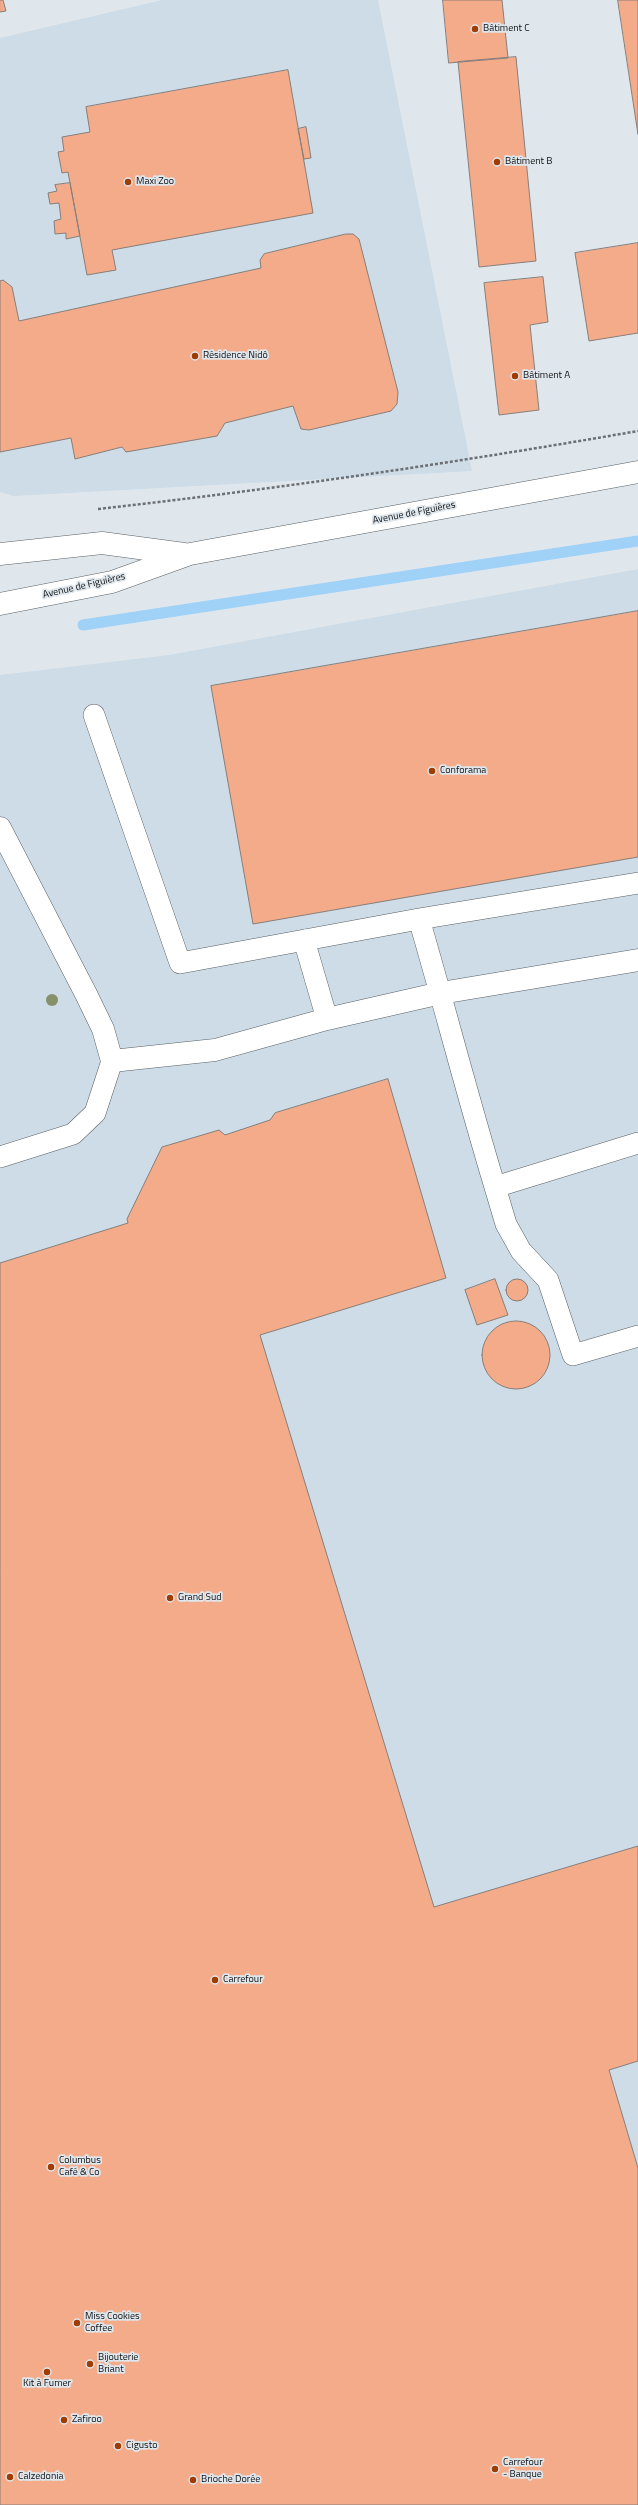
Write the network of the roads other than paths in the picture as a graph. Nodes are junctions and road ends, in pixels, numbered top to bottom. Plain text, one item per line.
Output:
1 (638, 472) edge
2 (0, 554) edge
3 (190, 554) junction
4 (2, 606) edge
5 (94, 715) dead end
6 (0, 828) edge
7 (638, 883) edge
8 (419, 919) junction
9 (304, 940) junction
10 (638, 960) edge
11 (441, 993) junction
12 (327, 1019) junction
13 (112, 1061) junction
14 (638, 1143) edge
15 (0, 1157) edge
16 (495, 1187) junction
17 (638, 1336) edge

1 - 3 main road, Avenue de Figuières
2 - 3 main road, Avenue de Figuières
3 - 4 main road, Avenue de Figuières
5 - 9 lane
6 - 13 main road
7 - 8 lane
8 - 9 lane
8 - 11 lane
9 - 12 lane
10 - 11 main road
11 - 12 main road
11 - 16 lane
12 - 13 main road
13 - 15 lane
14 - 16 lane
16 - 17 lane

